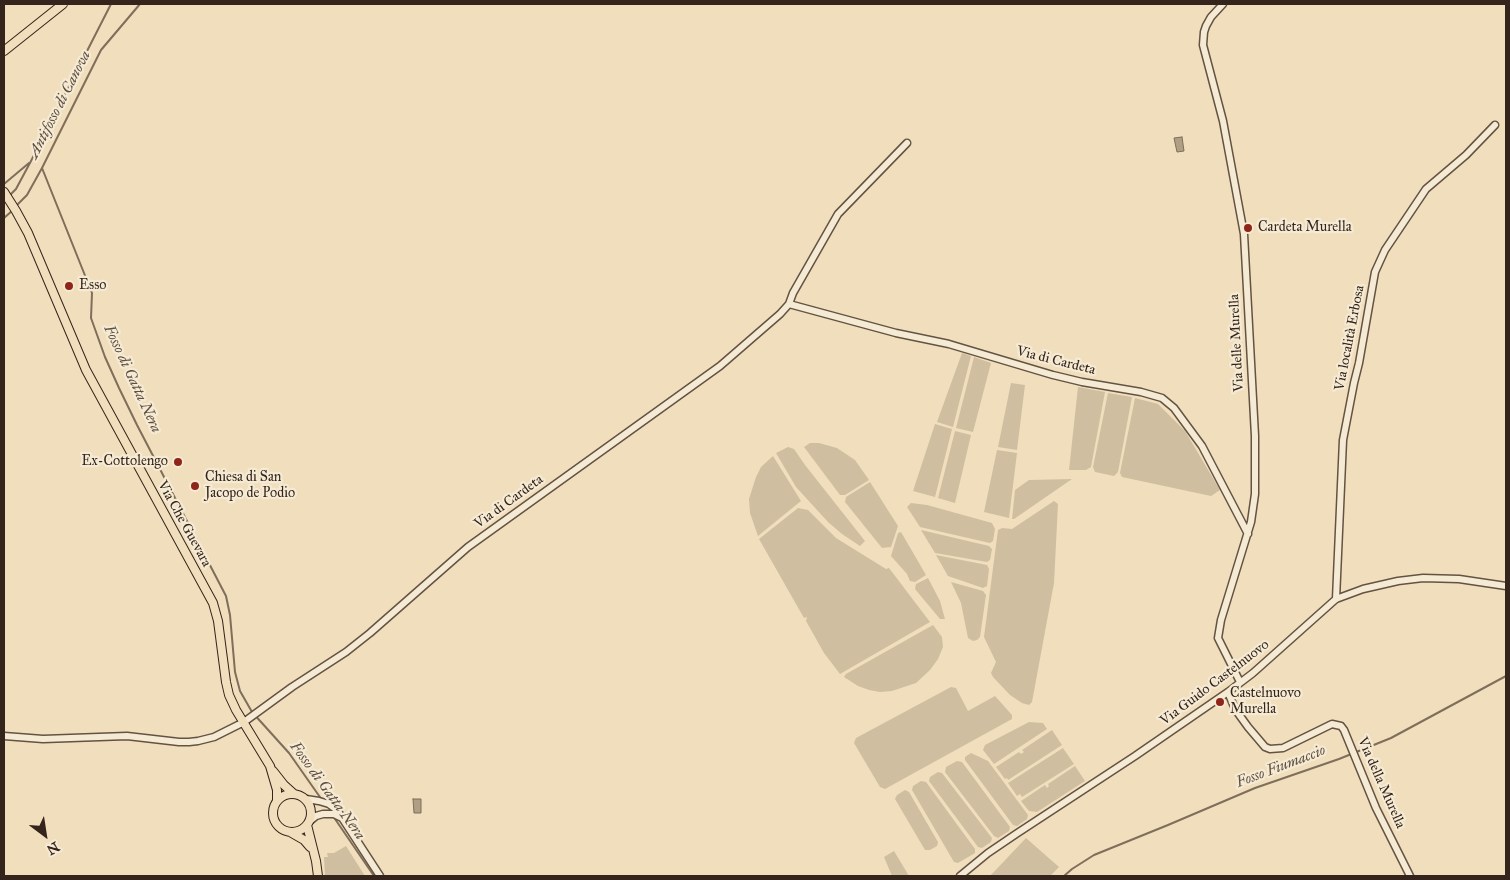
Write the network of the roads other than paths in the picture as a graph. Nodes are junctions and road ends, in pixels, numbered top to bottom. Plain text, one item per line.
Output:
1 (63, 4) edge
2 (1223, 4) edge
3 (4, 52) edge
4 (1496, 125) dead end
5 (908, 143) dead end
6 (4, 192) edge
7 (789, 304) junction
8 (1248, 534) junction
9 (1506, 586) edge
10 (1336, 599) junction
11 (1240, 682) junction
12 (1228, 692) junction
13 (250, 718) junction
14 (4, 736) edge
15 (270, 766) junction
16 (294, 794) junction
17 (306, 799) junction
18 (277, 801) junction
19 (343, 818) junction
20 (308, 823) junction
21 (290, 832) junction
22 (313, 851) junction
23 (318, 876) edge
24 (380, 876) edge
25 (960, 876) edge
26 (1410, 876) edge

1 - 3 main road
2 - 8 street, Via delle Murella
4 - 10 street, Via località Erbosa
5 - 7 street, Via di Cardeta
6 - 13 main road, Via Che Guevara
7 - 8 street, Via di Cardeta
7 - 13 street, Via di Cardeta
8 - 11 street, Via delle Murella
9 - 10 street, Via Guido Castelnuovo
10 - 11 street, Via Guido Castelnuovo
11 - 12 street, Via Guido Castelnuovo
12 - 25 street, Via Guido Castelnuovo
12 - 26 street, Via della Murella
13 - 14 street, Via di Cardeta
13 - 15 main road, Via Che Guevara
15 - 16 main road, Via Che Guevara
15 - 18 main road, Via Che Guevara
16 - 17 main road
16 - 18 main road
17 - 19 street
17 - 20 main road
18 - 21 main road
19 - 20 street
19 - 24 street
20 - 21 main road
20 - 22 main road
21 - 22 main road
22 - 23 main road

